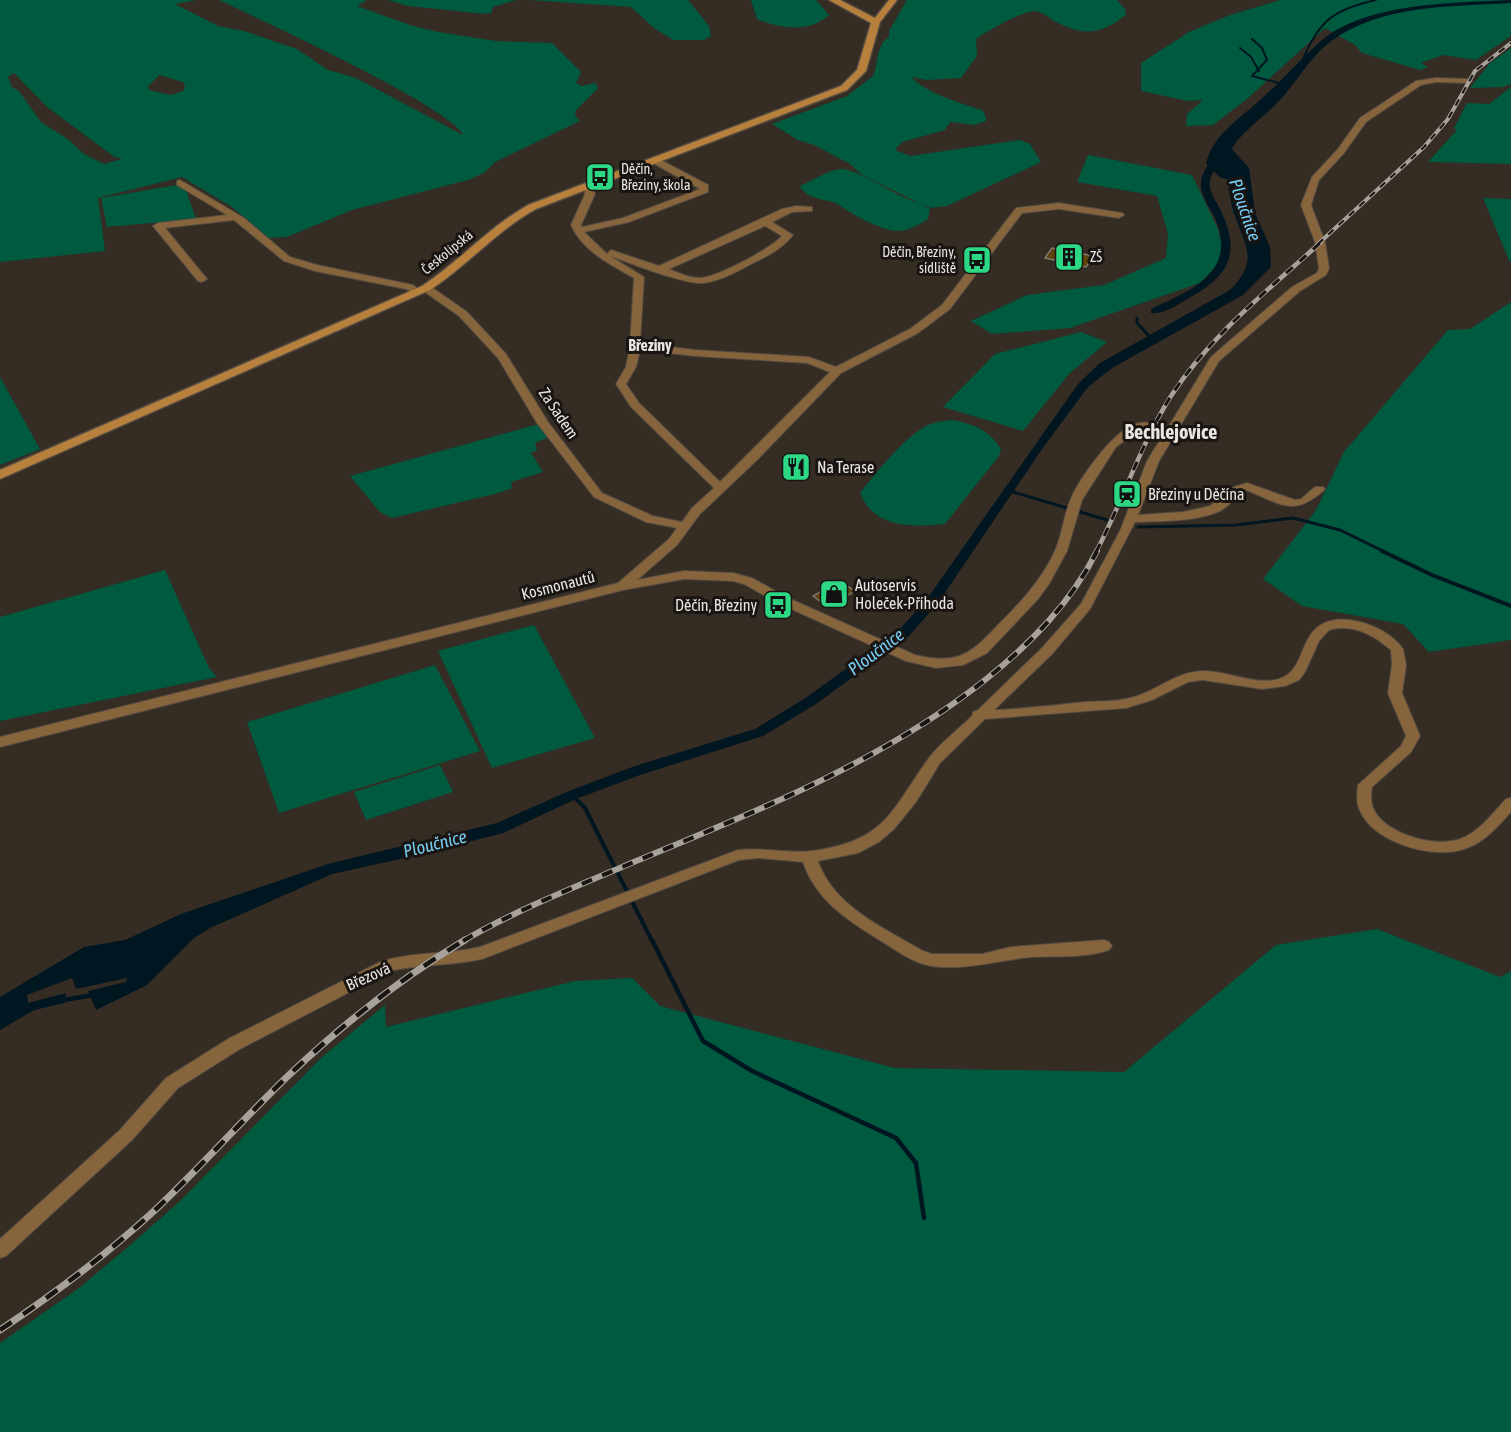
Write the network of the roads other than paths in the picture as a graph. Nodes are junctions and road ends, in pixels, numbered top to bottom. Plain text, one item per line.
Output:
1 (833, 0) edge
2 (893, 0) edge
3 (876, 22) junction
4 (1468, 81) dead end
5 (654, 160) junction
6 (180, 183) dead end
7 (588, 186) junction
8 (809, 209) dead end
9 (1119, 215) dead end
10 (236, 217) junction
11 (765, 222) junction
12 (578, 231) junction
13 (589, 245) junction
14 (662, 270) junction
15 (202, 279) dead end
16 (422, 290) junction
17 (635, 346) junction
18 (837, 371) junction
19 (1170, 430) junction
20 (0, 475) edge
21 (720, 488) junction
22 (1319, 489) dead end
23 (1130, 519) junction
24 (684, 526) junction
25 (649, 562) junction
26 (663, 578) junction
27 (622, 586) junction
28 (978, 715) junction
29 (0, 742) edge
30 (1511, 802) edge
31 (809, 856) junction
32 (1104, 946) dead end
33 (0, 1250) edge

1 - 3 main road
2 - 3 main road
3 - 5 main road, Českolipská
4 - 19 street, Březová
5 - 7 main road, Českolipská
5 - 12 street
6 - 10 street, Za Sadem
7 - 12 street
7 - 16 main road, Českolipská
8 - 11 street
9 - 18 street, Kosmonautů
10 - 15 street
10 - 16 street, Za Sadem
11 - 14 street
11 - 14 street
12 - 13 street
13 - 14 street
13 - 17 street
16 - 20 main road, Českolipská
16 - 24 street, Za Sadem
17 - 18 street
17 - 21 street
18 - 21 street, Kosmonautů
19 - 23 street, Březová
19 - 26 street
21 - 24 street, Kosmonautů
22 - 23 street
23 - 28 street, Březová
24 - 25 street, Kosmonautů
25 - 26 street
25 - 27 street, Kosmonautů
26 - 27 street
27 - 29 street, Kosmonautů
28 - 30 street
28 - 31 street, Březová
31 - 32 street
31 - 33 street, Březová

